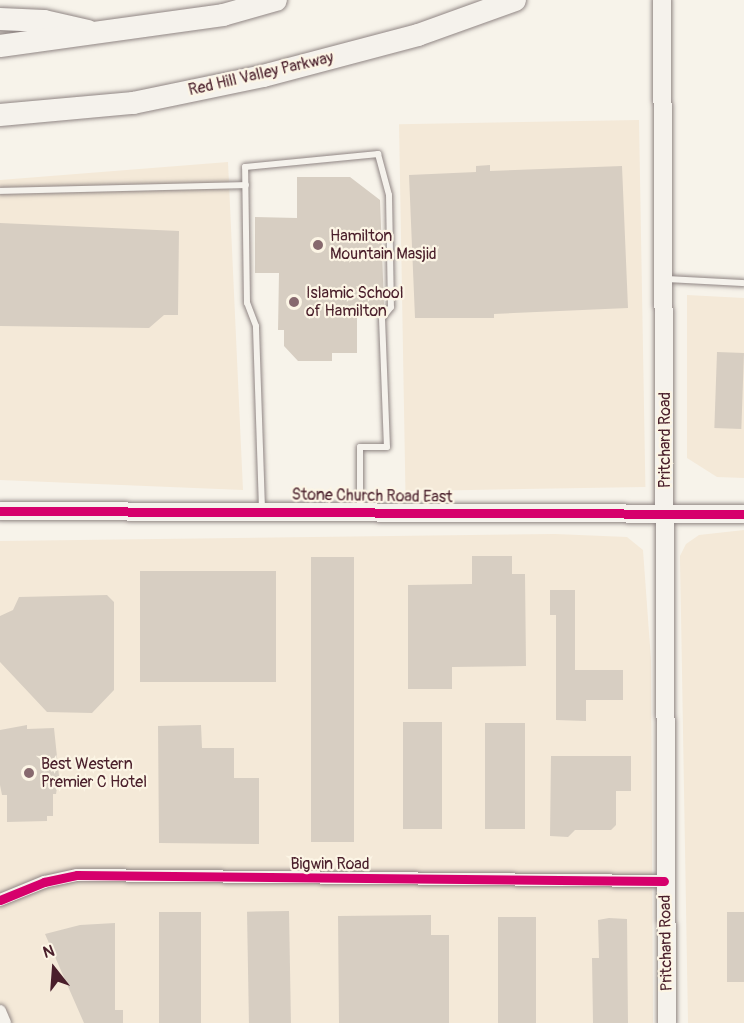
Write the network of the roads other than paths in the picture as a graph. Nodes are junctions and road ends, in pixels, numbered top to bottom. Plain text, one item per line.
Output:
1 (276, 0) edge
2 (515, 0) edge
3 (662, 8) edge
4 (0, 20) edge
5 (101, 34) junction
6 (0, 46) edge
7 (0, 115) edge
8 (246, 185) junction
9 (0, 191) edge
10 (664, 279) junction
11 (744, 283) edge
12 (262, 510) junction
13 (0, 511) edge
14 (360, 512) junction
15 (666, 512) junction
16 (744, 514) edge
17 (664, 881) junction
18 (0, 900) edge
19 (0, 1011) edge
20 (5, 1023) edge
21 (667, 1023) edge

1 - 5 highway
2 - 7 highway, Red Hill Valley Parkway
3 - 10 main road, Pritchard Road
4 - 5 highway
5 - 6 highway
8 - 9 lane
8 - 12 lane
8 - 14 lane
10 - 11 lane
10 - 15 main road, Pritchard Road
12 - 13 main road, Stone Church Road East
12 - 14 main road, Stone Church Road East
14 - 15 main road, Stone Church Road East
15 - 16 main road, Stone Church Road East
15 - 17 main road, Pritchard Road
17 - 18 street, Bigwin Road
17 - 21 main road, Pritchard Road
19 - 20 street

